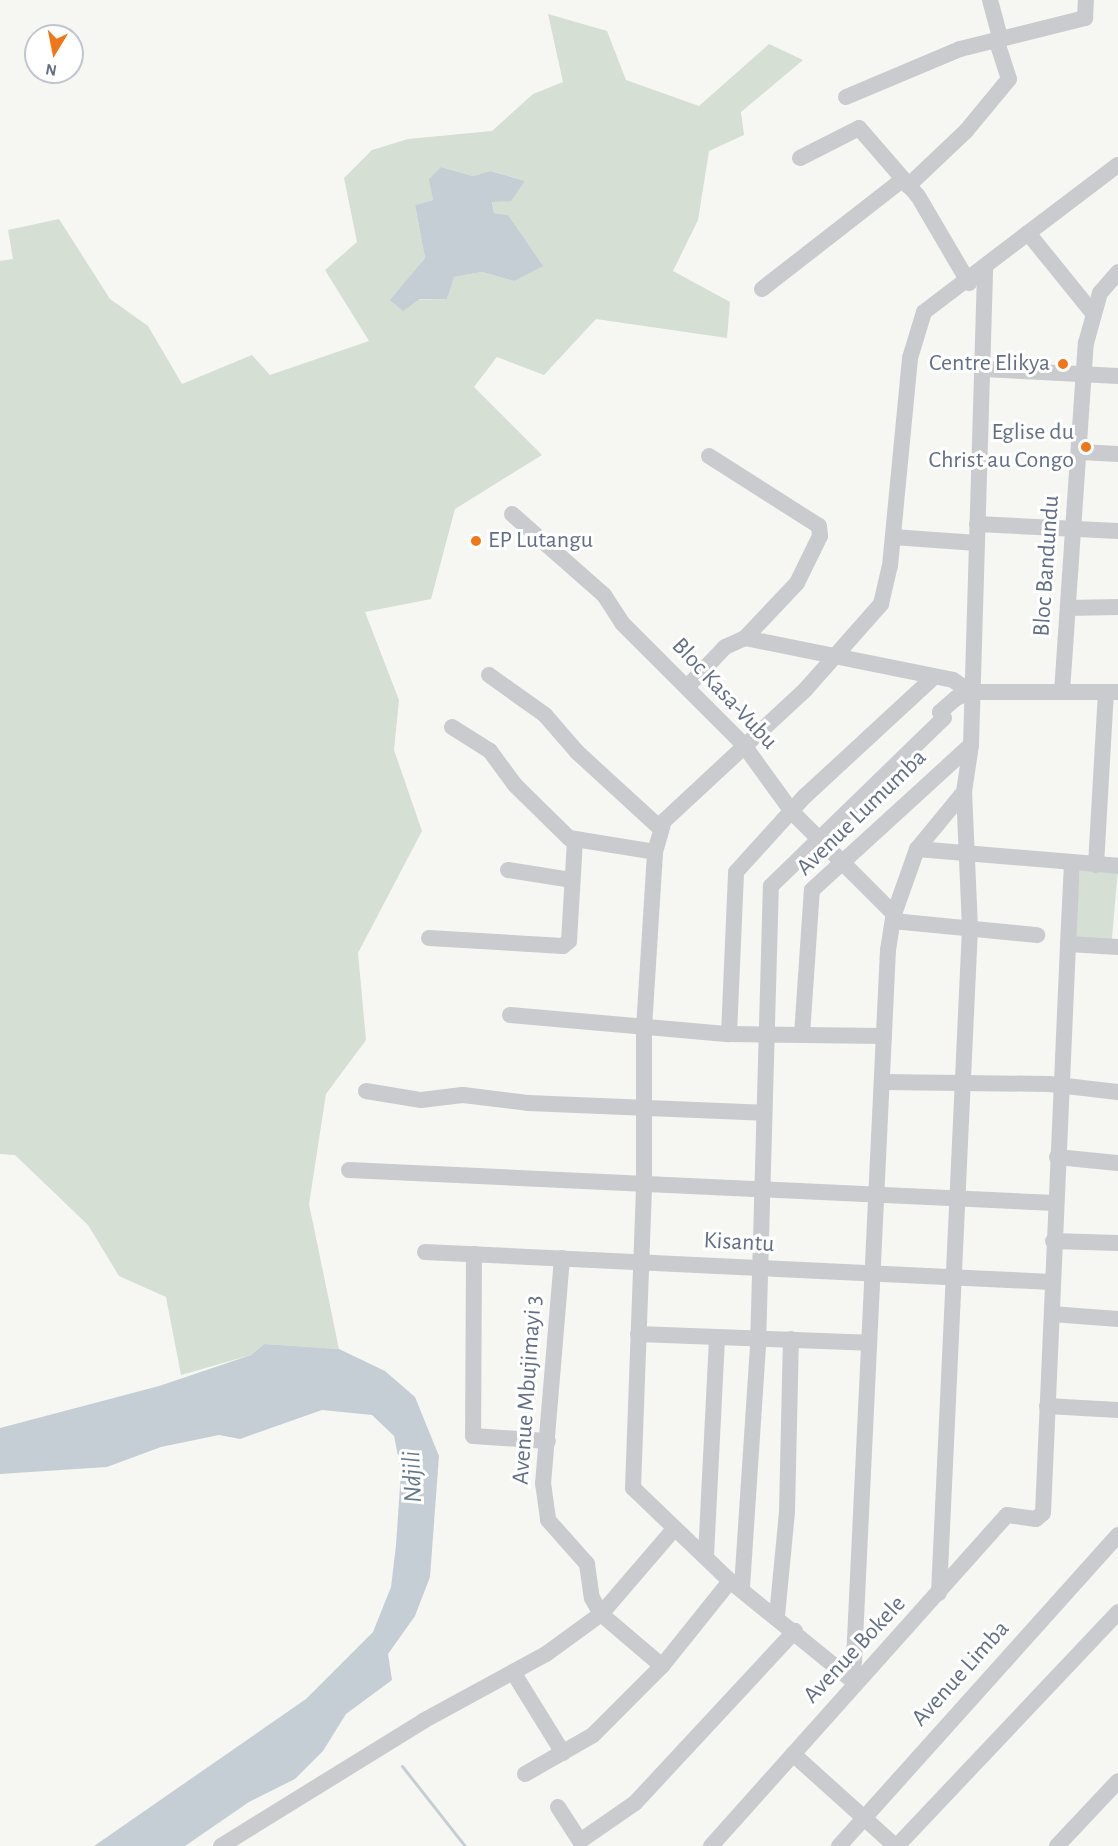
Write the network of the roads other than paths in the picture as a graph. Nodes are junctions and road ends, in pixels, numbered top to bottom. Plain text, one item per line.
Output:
1 (990, 0) edge
2 (1086, 0) edge
3 (998, 38) junction
4 (846, 97) dead end
5 (800, 158) dead end
6 (1118, 165) edge
7 (905, 183) junction
8 (1028, 233) junction
9 (985, 268) junction
10 (1118, 272) edge
11 (969, 283) junction
12 (762, 289) dead end
13 (1100, 293) junction
14 (1118, 294) edge
15 (1092, 312) junction
16 (984, 369) junction
17 (1084, 375) junction
18 (1118, 376) edge
19 (1081, 452) junction
20 (1118, 454) edge
21 (709, 456) dead end
22 (512, 514) dead end
23 (977, 524) junction
24 (1070, 531) junction
25 (1118, 531) edge
26 (893, 537) junction
27 (978, 543) junction
28 (1118, 607) edge
29 (1068, 608) junction
30 (745, 638) junction
31 (839, 654) junction
32 (489, 675) dead end
33 (934, 677) junction
34 (689, 685) junction
35 (971, 692) junction
36 (1062, 692) junction
37 (1112, 692) edge
38 (452, 728) dead end
39 (743, 744) junction
40 (971, 745) junction
41 (964, 792) junction
42 (793, 813) junction
43 (661, 829) junction
44 (818, 838) junction
45 (575, 840) junction
46 (917, 849) junction
47 (655, 852) junction
48 (966, 853) junction
49 (1072, 863) junction
50 (844, 864) junction
51 (1096, 865) junction
52 (1118, 866) edge
53 (508, 870) dead end
54 (572, 880) junction
55 (893, 917) junction
56 (970, 928) junction
57 (1037, 935) dead end
58 (429, 938) dead end
59 (1068, 944) junction
60 (1118, 947) edge
61 (510, 1015) dead end
62 (644, 1028) junction
63 (729, 1034) junction
64 (765, 1035) junction
65 (802, 1035) junction
66 (884, 1036) junction
67 (884, 1082) junction
68 (1059, 1085) junction
69 (962, 1086) junction
70 (366, 1091) dead end
71 (1118, 1092) edge
72 (643, 1108) junction
73 (763, 1113) junction
74 (1057, 1158) junction
75 (1118, 1163) edge
76 (349, 1170) dead end
77 (644, 1184) junction
78 (761, 1190) junction
79 (875, 1195) junction
80 (954, 1199) junction
81 (1055, 1203) junction
82 (1053, 1240) junction
83 (1118, 1243) edge
84 (425, 1252) dead end
85 (474, 1254) junction
86 (562, 1258) junction
87 (638, 1262) junction
88 (759, 1268) junction
89 (872, 1273) junction
90 (954, 1277) junction
91 (1052, 1282) junction
92 (1052, 1314) junction
93 (1118, 1319) edge
94 (638, 1334) junction
95 (791, 1339) junction
96 (717, 1340) junction
97 (756, 1341) junction
98 (868, 1343) junction
99 (1047, 1406) junction
100 (1118, 1410) edge
101 (548, 1441) junction
102 (675, 1528) junction
103 (1118, 1535) edge
104 (706, 1557) junction
105 (736, 1584) junction
106 (939, 1593) junction
107 (1118, 1612) edge
108 (601, 1614) junction
109 (777, 1616) junction
110 (795, 1630) junction
111 (662, 1666) junction
112 (513, 1672) junction
113 (854, 1681) junction
114 (563, 1753) junction
115 (793, 1754) junction
116 (525, 1774) dead end
117 (1117, 1784) edge
118 (558, 1807) dead end
119 (866, 1816) junction
120 (581, 1843) edge
121 (221, 1846) edge
122 (711, 1846) edge
123 (839, 1846) edge
124 (896, 1846) edge
125 (1057, 1846) edge

1 - 3 street
2 - 3 street
3 - 4 street
3 - 7 street
5 - 7 street
6 - 8 street
7 - 11 street
7 - 12 street
8 - 9 street
8 - 15 street
9 - 11 street
9 - 16 street
10 - 13 street, Bloc Bandundu
11 - 26 street
13 - 14 street
13 - 15 street, Bloc Bandundu
15 - 17 street, Bloc Bandundu
16 - 17 street
16 - 23 street
17 - 18 street
17 - 19 street, Bloc Bandundu
19 - 20 street
19 - 24 street, Bloc Bandundu
21 - 30 street
22 - 34 street, Bloc Kasa-Vubu
23 - 24 street
23 - 27 street
24 - 25 street
24 - 29 street, Bloc Bandundu
26 - 27 street
26 - 31 street
27 - 35 street
28 - 29 street
29 - 36 street, Bloc Bandundu
30 - 31 street
30 - 34 street
31 - 33 street
31 - 39 street
32 - 43 street
33 - 35 street
33 - 42 street
34 - 39 street, Bloc Kasa-Vubu
35 - 36 street
35 - 40 street
35 - 44 street
36 - 37 street
37 - 51 street
38 - 45 street
39 - 42 street, Bloc Kasa-Vubu
39 - 43 street
40 - 41 street
40 - 50 street, Avenue Lumumba
41 - 46 street
41 - 48 street
42 - 44 street, Bloc Kasa-Vubu
42 - 63 street
43 - 47 street
44 - 50 street, Bloc Kasa-Vubu
44 - 64 street
45 - 47 street
45 - 54 street
46 - 48 street
46 - 55 street
47 - 62 street
48 - 49 street
48 - 56 street
49 - 51 street
49 - 59 street
50 - 55 street, Bloc Kasa-Vubu
50 - 65 street, Avenue Lumumba
51 - 52 street
53 - 54 street
54 - 58 street
55 - 56 street
55 - 66 street
56 - 57 street
56 - 69 street
59 - 60 street
59 - 68 street
61 - 62 street
62 - 63 street
62 - 72 street
63 - 64 street
64 - 65 street
64 - 73 street
65 - 66 street
66 - 67 street
67 - 69 street
67 - 79 street
68 - 69 street
68 - 71 street
68 - 74 street
69 - 80 street
70 - 72 street
72 - 73 street
72 - 77 street
73 - 78 street
74 - 75 street
74 - 81 street
76 - 77 street
77 - 78 street
77 - 87 street
78 - 79 street
78 - 88 street
79 - 80 street
79 - 89 street
80 - 81 street
80 - 90 street
81 - 82 street
82 - 83 street
82 - 91 street
84 - 85 street, Kisantu
85 - 86 street, Kisantu
85 - 101 street
86 - 87 street, Kisantu
86 - 101 street, Avenue Mbujimayi 3
87 - 88 street, Kisantu
87 - 94 street
88 - 89 street, Kisantu
88 - 97 street
89 - 90 street, Kisantu
89 - 98 street
90 - 91 street, Kisantu
90 - 106 street
91 - 92 street
92 - 93 street
92 - 99 street
94 - 96 street
94 - 102 street
95 - 97 street
95 - 98 street
95 - 109 street
96 - 97 street
96 - 104 street
97 - 105 street
98 - 113 street
99 - 100 street
99 - 106 street, Avenue Bokele
101 - 108 street, Avenue Mbujimayi 3
102 - 104 street
102 - 108 street
103 - 119 street, Avenue Limba
104 - 105 street
105 - 109 street
105 - 111 street
106 - 113 street, Avenue Bokele
107 - 124 street
108 - 111 street
108 - 112 street
109 - 110 street
110 - 113 street
110 - 120 street
111 - 114 street
112 - 114 street
112 - 121 street
113 - 115 street, Avenue Bokele
114 - 116 street
115 - 119 street
115 - 122 street, Avenue Bokele
117 - 125 street
118 - 120 street
119 - 123 street, Avenue Limba
119 - 124 street

